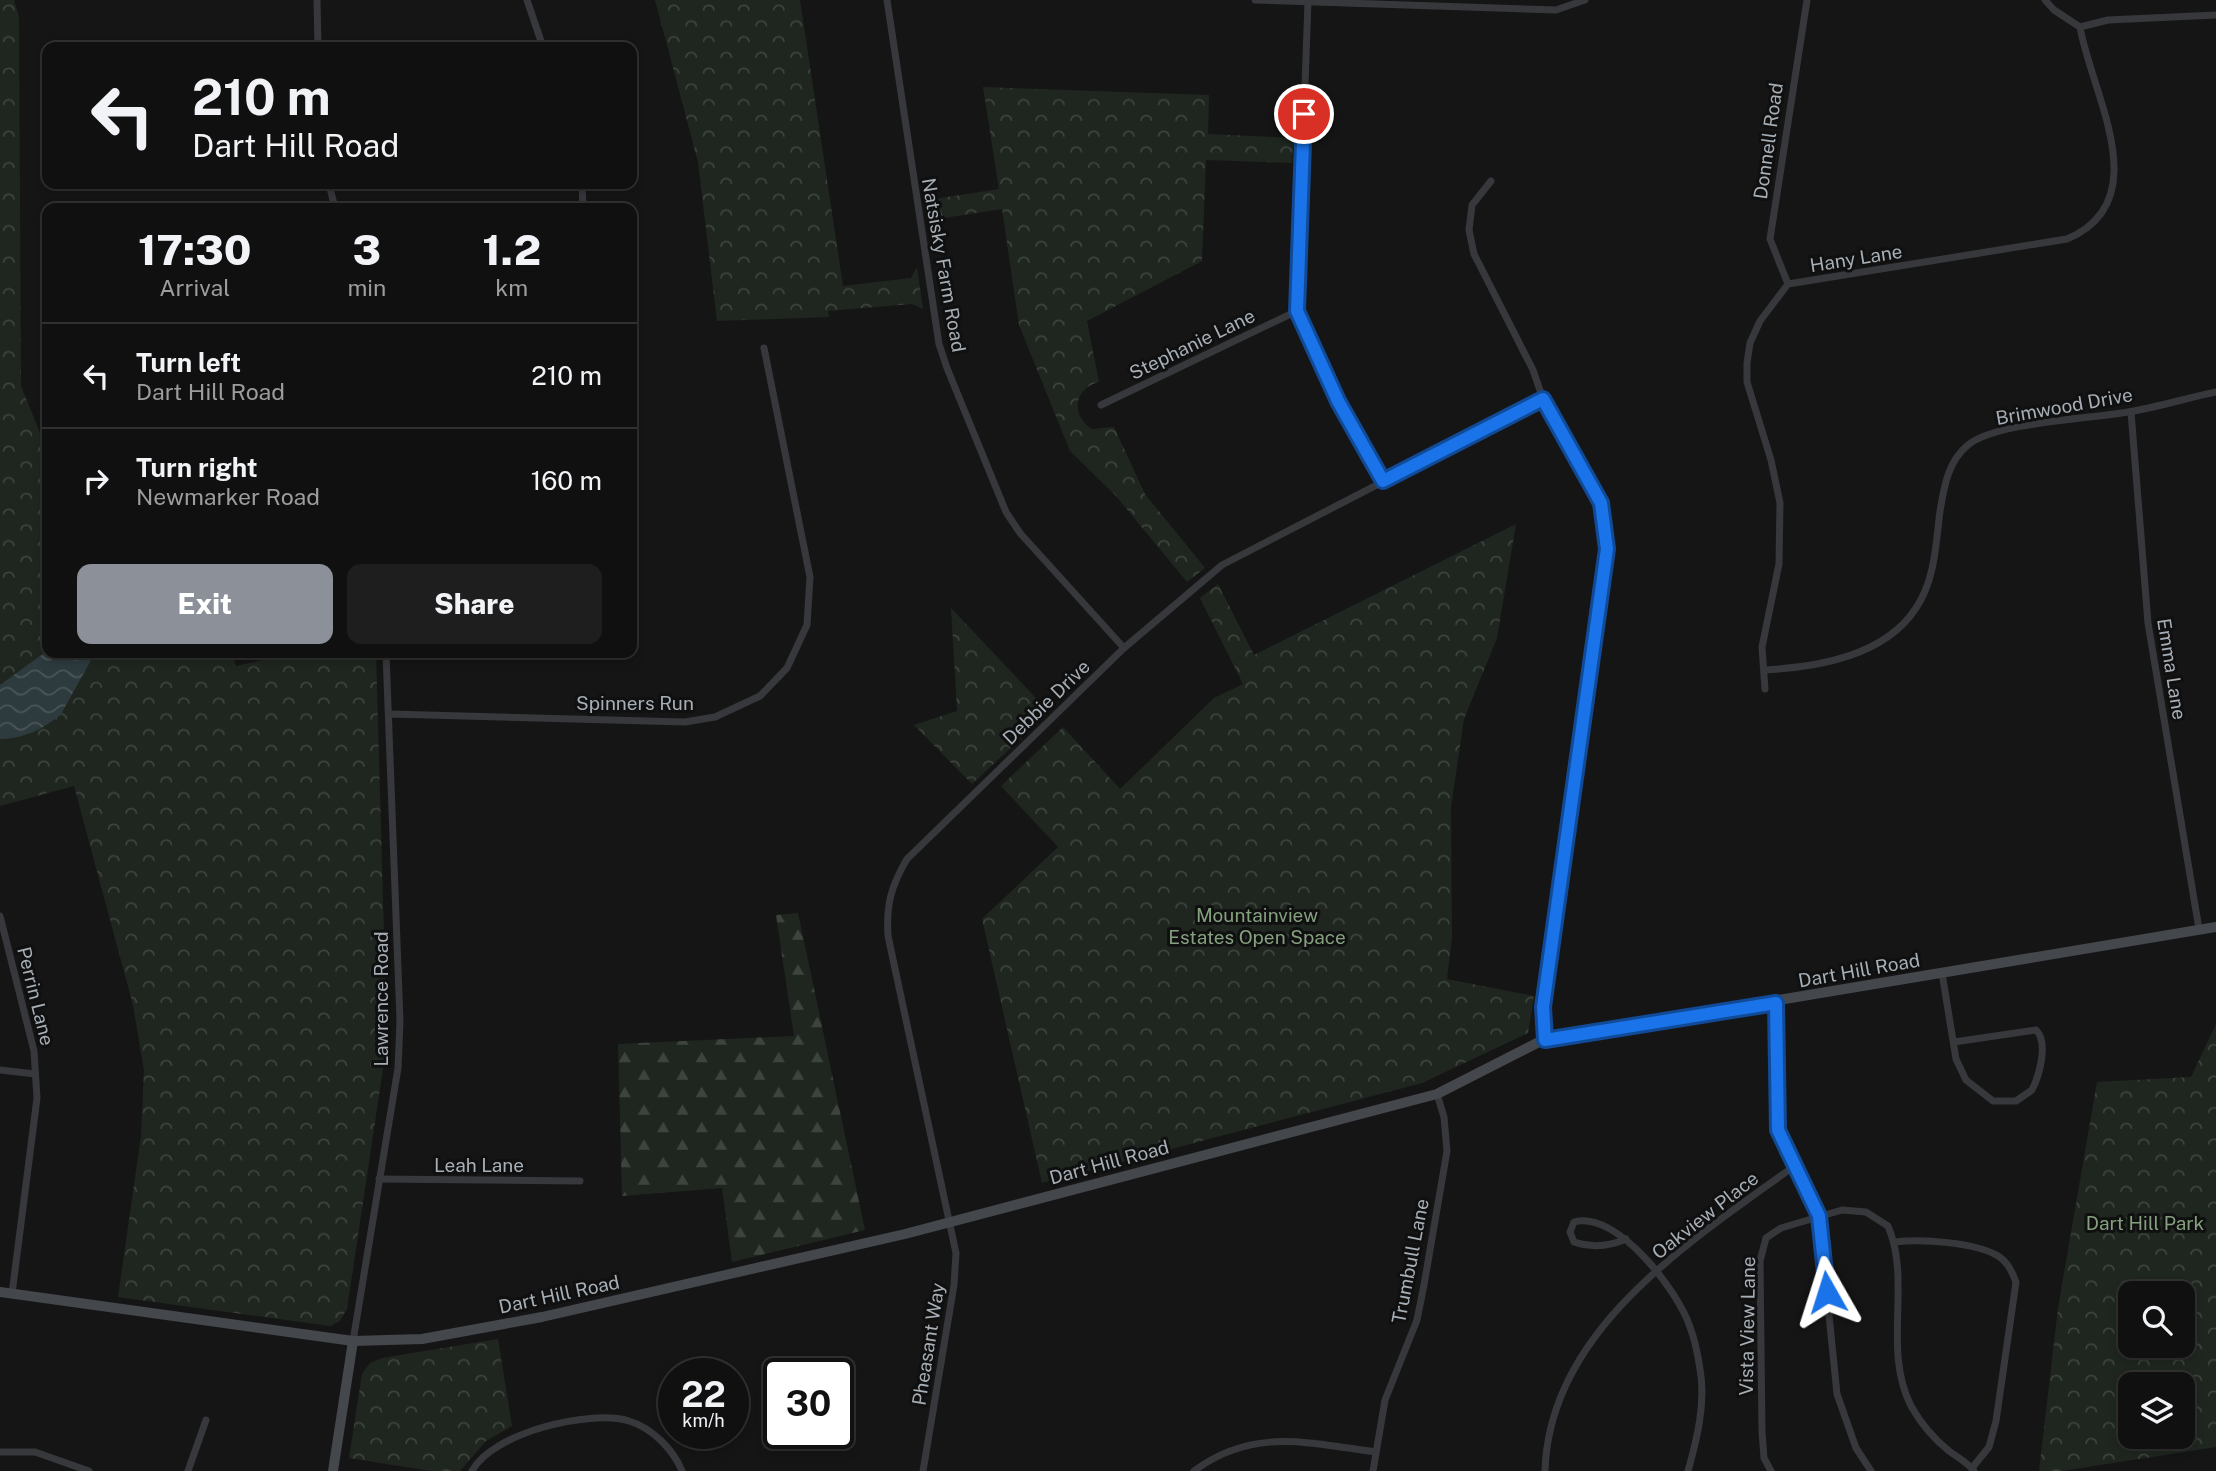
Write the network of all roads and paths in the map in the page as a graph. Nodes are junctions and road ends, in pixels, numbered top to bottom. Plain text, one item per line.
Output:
1 (317, 0) edge
2 (527, 0) edge
3 (887, 0) edge
4 (1255, 0) edge
5 (1585, 0) edge
6 (1807, 0) edge
7 (2045, 0) edge
8 (1308, 1) edge
9 (2216, 15) edge
10 (2080, 27) junction
11 (318, 42) edge
12 (541, 42) edge
13 (1491, 181) dead end
14 (1788, 284) junction
15 (1297, 311) junction
16 (764, 348) dead end
17 (2216, 392) edge
18 (1543, 399) junction
19 (1101, 405) dead end
20 (2131, 412) junction
21 (1383, 481) junction
22 (1124, 648) junction
23 (386, 658) edge
24 (1765, 670) junction
25 (1765, 689) dead end
26 (389, 714) junction
27 (0, 916) edge
28 (2216, 927) edge
29 (2199, 929) junction
30 (1942, 973) junction
31 (1776, 1003) junction
32 (1545, 1040) junction
33 (1954, 1042) junction
34 (0, 1070) edge
35 (36, 1074) junction
36 (1437, 1094) junction
37 (1793, 1167) junction
38 (379, 1179) junction
39 (580, 1181) dead end
40 (1819, 1216) junction
41 (950, 1222) junction
42 (1626, 1239) junction
43 (1895, 1242) junction
44 (1655, 1273) junction
45 (6, 1293) edge
46 (353, 1341) junction
47 (206, 1420) dead end
48 (0, 1452) edge
49 (1376, 1452) junction
50 (1973, 1470) edge
51 (89, 1471) edge
52 (188, 1471) edge
53 (333, 1471) edge
54 (472, 1471) edge
55 (682, 1471) edge
56 (923, 1471) edge
57 (1194, 1471) edge
58 (1373, 1471) edge
59 (1545, 1471) edge
60 (1688, 1471) edge
61 (1771, 1471) edge
62 (1871, 1471) edge

1 - 11 street
2 - 12 street
3 - 22 street, Natsisky Farm Road
4 - 8 street
5 - 8 street
6 - 14 street, Donnell Road
7 - 10 street
8 - 15 street
9 - 10 street
10 - 14 street, Hany Lane
13 - 18 street
14 - 24 street, Hany Lane
15 - 19 street, Stephanie Lane
15 - 21 street
16 - 26 street, Spinners Run
17 - 20 street, Brimwood Drive
18 - 21 street, Debbie Drive
18 - 32 street
20 - 24 street, Brimwood Drive
20 - 29 street, Emma Lane
21 - 22 street, Debbie Drive
22 - 41 street, Debbie Drive
23 - 26 street, Lawrence Road
24 - 25 street, Hany Lane
26 - 38 street, Lawrence Road
27 - 35 street, Perrin Lane
28 - 29 main road, Dart Hill Road
29 - 30 main road, Dart Hill Road
30 - 31 main road, Dart Hill Road
30 - 33 street
31 - 32 main road, Dart Hill Road
31 - 37 street
32 - 36 main road, Dart Hill Road
33 - 33 street
34 - 35 street
35 - 45 street, Perrin Lane
36 - 41 main road, Dart Hill Road
36 - 49 street, Trumbull Lane
37 - 40 street
37 - 44 street, Oakview Place
38 - 39 street, Leah Lane
38 - 46 street, Lawrence Road
40 - 43 street
40 - 61 street, Vista View Lane
40 - 62 street
41 - 46 main road, Dart Hill Road
41 - 56 street, Pheasant Way
42 - 42 street
42 - 44 street
43 - 50 street
43 - 50 street
44 - 59 street, Oakview Place
44 - 60 street
45 - 46 main road, Dart Hill Road
46 - 53 main road
47 - 52 street
48 - 51 street
49 - 57 street
49 - 58 street, Trumbull Lane
54 - 55 street

